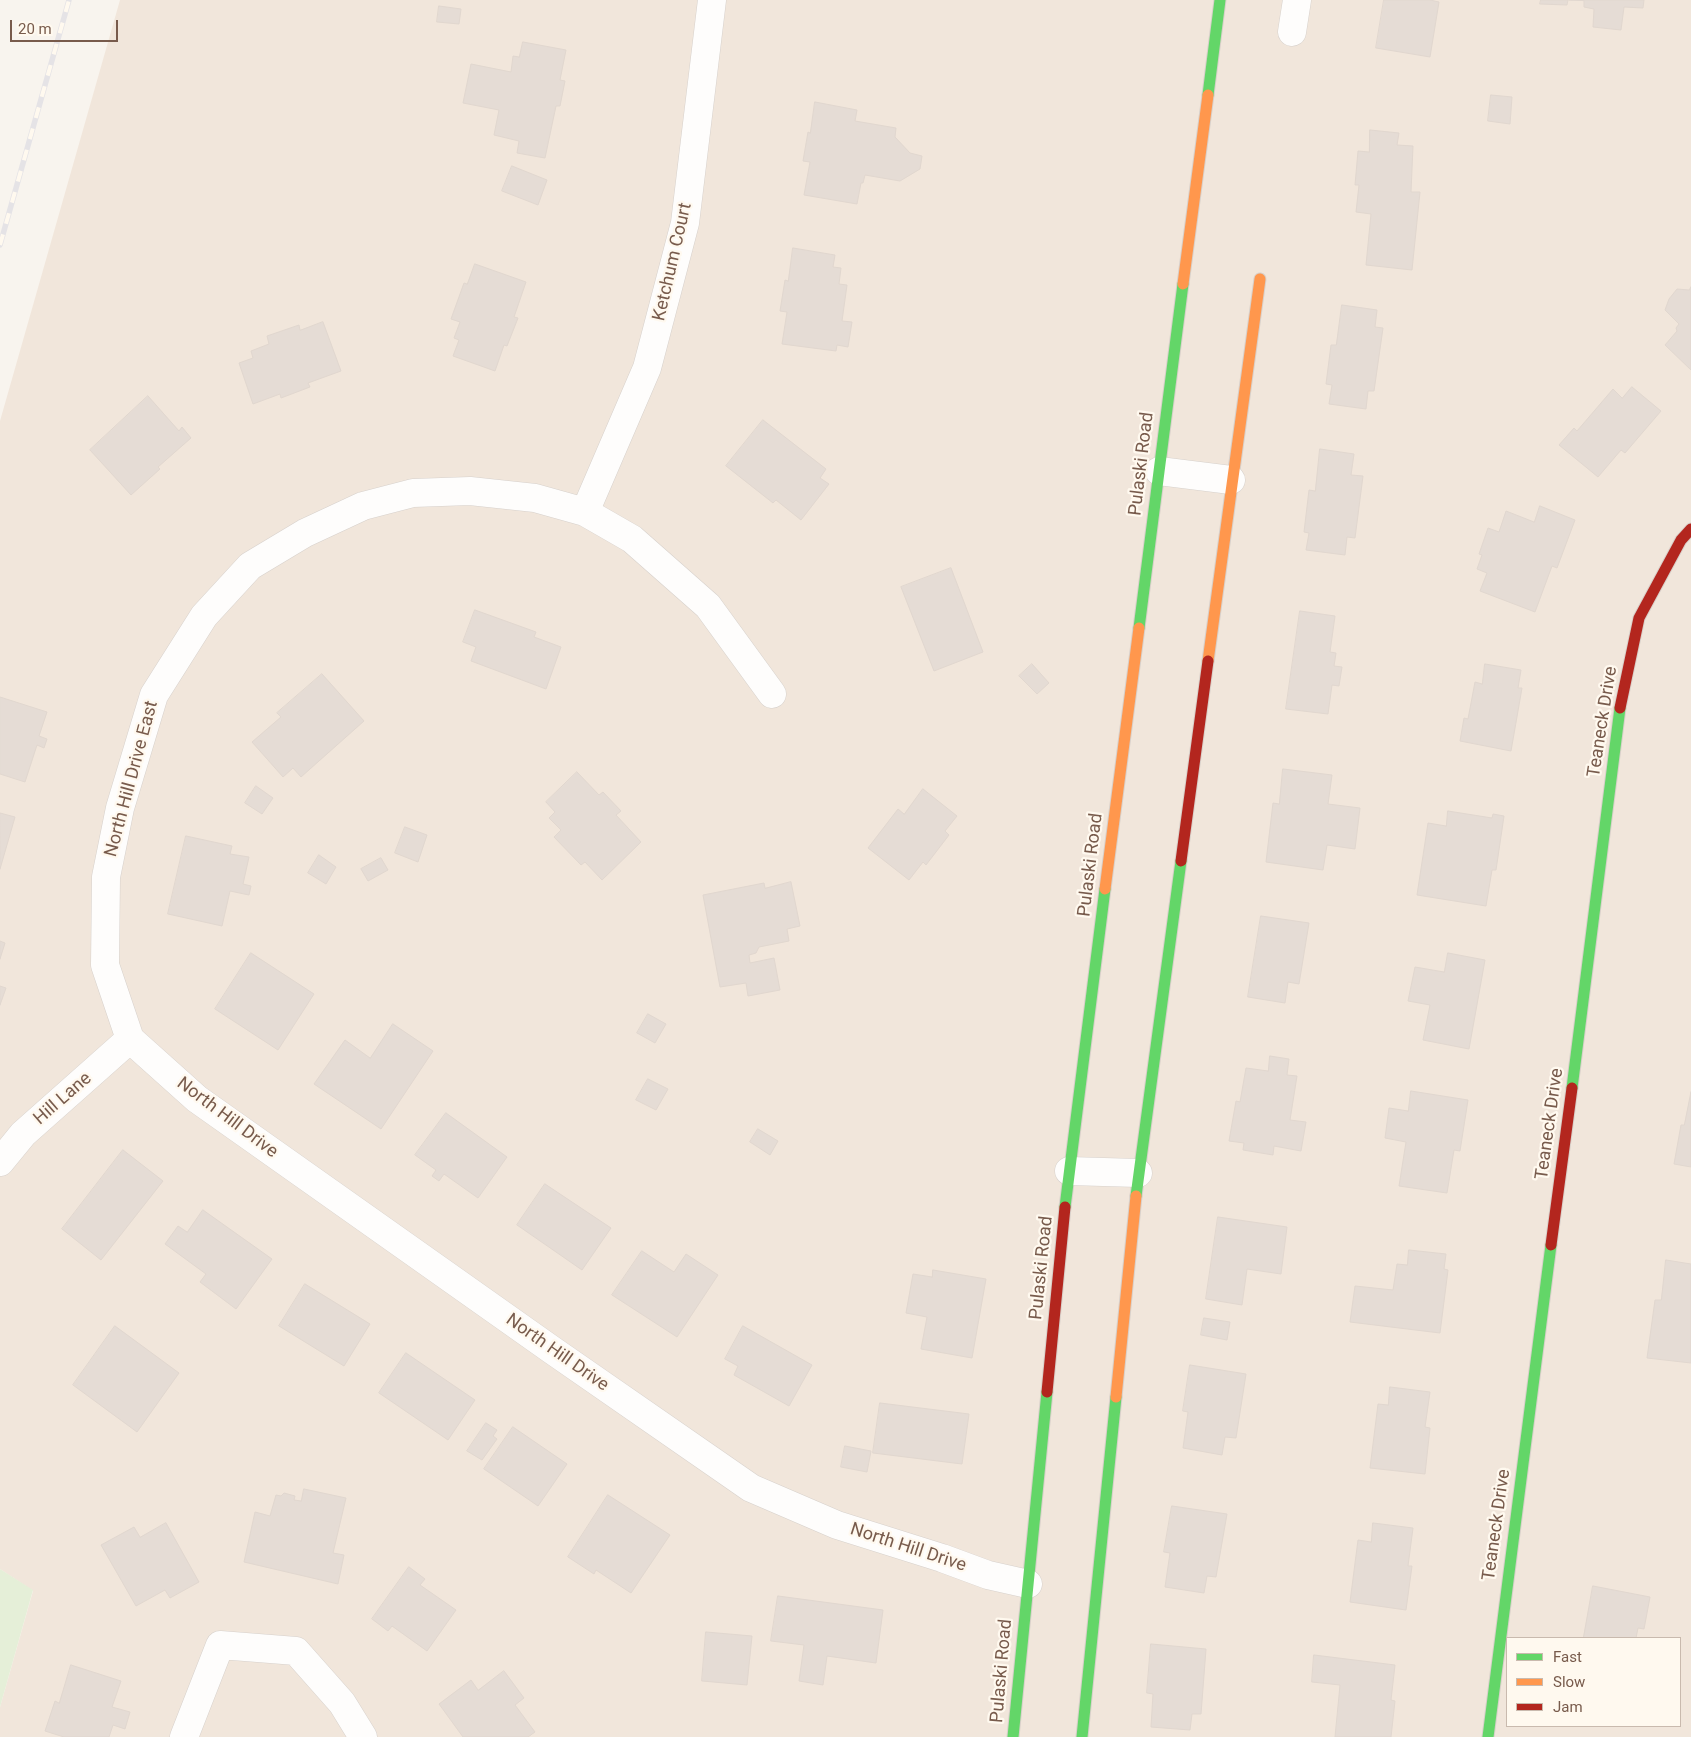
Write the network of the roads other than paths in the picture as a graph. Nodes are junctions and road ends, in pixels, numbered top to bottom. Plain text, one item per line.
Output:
1 (712, 0) edge
2 (1220, 0) edge
3 (1297, 0) edge
4 (1292, 32) dead end
5 (1260, 279) dead end
6 (1159, 471) junction
7 (1231, 480) junction
8 (586, 512) junction
9 (1691, 529) edge
10 (772, 694) dead end
11 (130, 1040) junction
12 (0, 1162) edge
13 (1069, 1171) junction
14 (1138, 1174) junction
15 (1028, 1584) junction
16 (184, 1737) edge
17 (363, 1737) edge
18 (1013, 1737) edge
19 (1082, 1737) edge
20 (1488, 1737) edge

1 - 8 street, Ketchum Court
2 - 6 street, Pulaski Road
3 - 4 street
5 - 7 street
6 - 7 street
6 - 13 street, Pulaski Road
7 - 14 street
8 - 10 street, North Hill Drive East
8 - 11 street, North Hill Drive East
9 - 20 street, Teaneck Drive
11 - 12 street, Hill Lane
11 - 15 street, North Hill Drive
13 - 14 street
13 - 15 street, Pulaski Road
14 - 19 street
15 - 18 street, Pulaski Road
16 - 17 street

